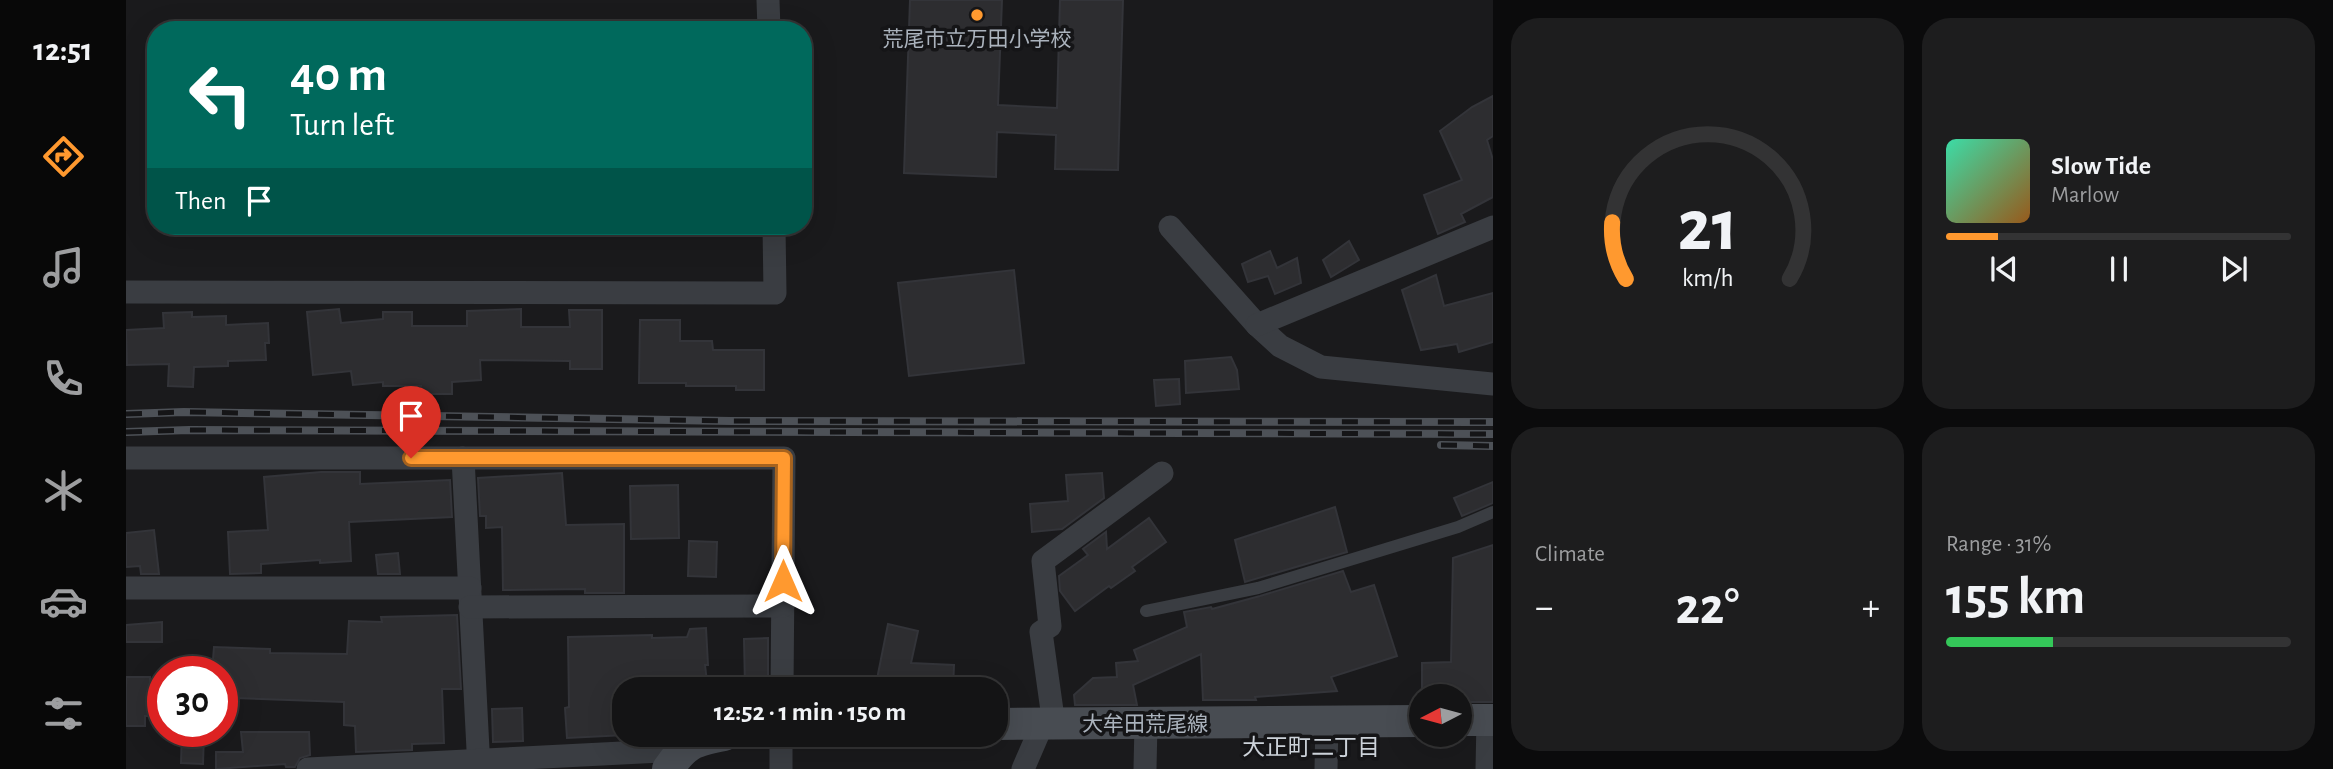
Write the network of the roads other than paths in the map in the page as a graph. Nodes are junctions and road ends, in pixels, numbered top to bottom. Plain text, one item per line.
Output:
1 (768, 0) edge
2 (769, 21) edge
3 (1170, 227) dead end
4 (1493, 227) edge
5 (774, 235) edge
6 (126, 292) edge
7 (1257, 325) junction
8 (1493, 384) edge
9 (126, 458) edge
10 (463, 458) junction
11 (1162, 472) dead end
12 (1493, 512) edge
13 (126, 588) edge
14 (470, 597) junction
15 (783, 606) junction
16 (1146, 611) dead end
17 (782, 677) edge
18 (1480, 720) edge
19 (1409, 721) edge
20 (1327, 723) junction
21 (1008, 724) edge
22 (1146, 724) junction
23 (1048, 725) junction
24 (692, 747) edge
25 (781, 747) edge
26 (675, 760) edge
27 (479, 764) edge
28 (308, 769) edge
29 (781, 769) edge
30 (1023, 769) edge
31 (1144, 769) edge
32 (1325, 769) edge
33 (1487, 769) edge

1 - 2 street
3 - 7 street
4 - 7 street
5 - 6 street
7 - 8 street
9 - 10 street
10 - 14 street
10 - 15 street
11 - 23 street
12 - 16 lane
13 - 14 street
14 - 15 street
14 - 27 street
15 - 17 street
18 - 33 street
19 - 20 main road, 大牟田荒尾線
20 - 22 main road, 大牟田荒尾線
20 - 32 street
21 - 23 main road, 大牟田荒尾線
22 - 23 main road, 大牟田荒尾線
22 - 31 street
23 - 30 street
24 - 26 main road
25 - 29 street
26 - 27 street
27 - 28 street

